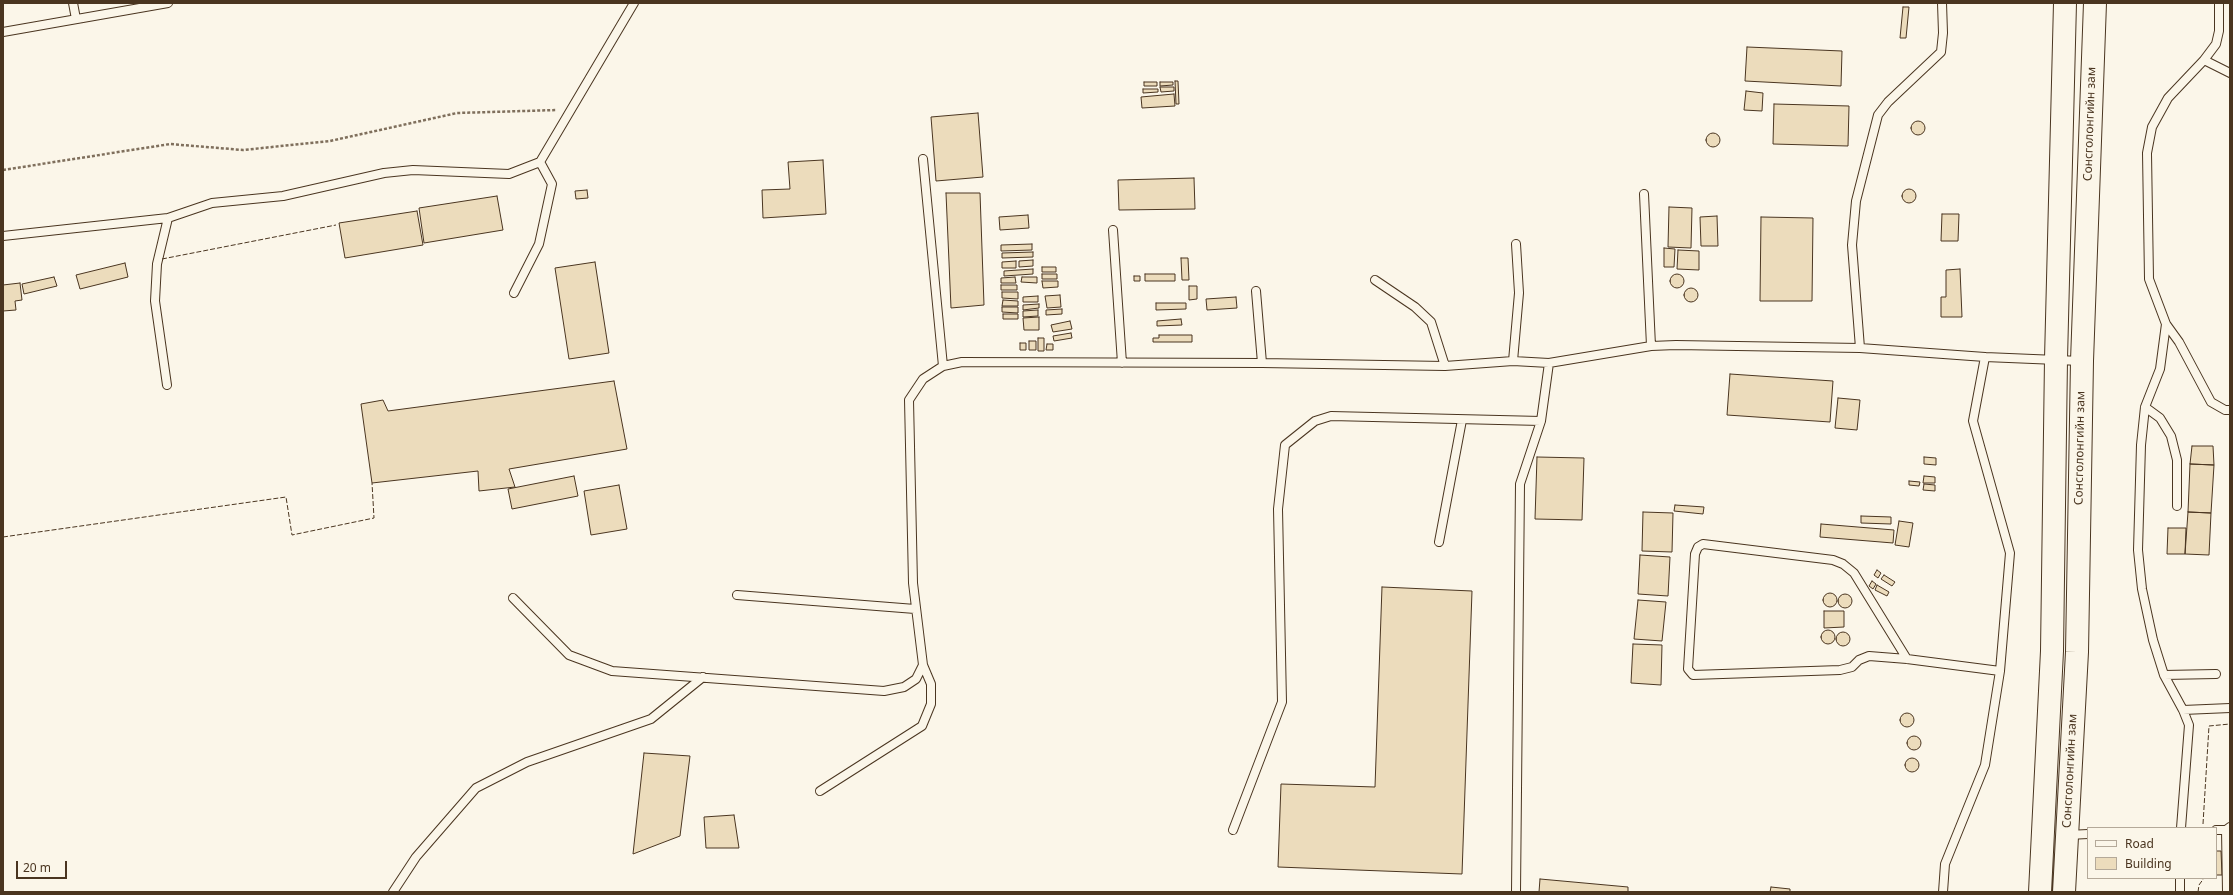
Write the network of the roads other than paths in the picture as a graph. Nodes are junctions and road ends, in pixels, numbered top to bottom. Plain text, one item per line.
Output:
1 (73, 3) edge
2 (168, 3) edge
3 (634, 3) edge
4 (1942, 3) edge
5 (2065, 3) edge
6 (2095, 3) edge
7 (2219, 3) edge
8 (76, 19) junction
9 (3, 32) edge
10 (2204, 60) junction
11 (2230, 73) edge
12 (923, 159) dead end
13 (540, 162) junction
14 (1644, 194) dead end
15 (168, 218) junction
16 (1113, 230) dead end
17 (3, 236) edge
18 (1516, 244) dead end
19 (1375, 280) dead end
20 (1256, 291) dead end
21 (514, 293) dead end
22 (2166, 324) junction
23 (1650, 346) junction
24 (1860, 348) junction
25 (1985, 357) junction
26 (2056, 359) junction
27 (1514, 361) junction
28 (2082, 361) junction
29 (1122, 363) junction
30 (1262, 363) junction
31 (1548, 363) junction
32 (943, 366) junction
33 (1445, 366) junction
34 (167, 385) dead end
35 (2145, 407) junction
36 (2230, 410) edge
37 (1462, 420) junction
38 (1541, 421) junction
39 (2177, 506) dead end
40 (1439, 542) dead end
41 (737, 595) dead end
42 (513, 598) dead end
43 (915, 609) junction
44 (1907, 658) junction
45 (923, 665) junction
46 (2000, 671) junction
47 (2216, 674) dead end
48 (2164, 675) junction
49 (703, 677) junction
50 (2230, 708) edge
51 (2183, 710) junction
52 (820, 791) dead end
53 (2181, 827) edge
54 (2228, 828) edge
55 (1233, 830) dead end
56 (2217, 830) edge
57 (2078, 834) edge
58 (2228, 846) edge
59 (2180, 879) edge
60 (393, 892) edge
61 (1516, 892) edge
62 (1943, 892) edge
63 (2040, 892) edge
64 (2064, 892) edge
65 (2180, 892) edge
66 (2227, 892) edge

1 - 8 lane
2 - 8 lane
3 - 13 lane
4 - 24 lane
5 - 26 main road, Сонсголонгийн зам
6 - 28 main road, Сонсголонгийн зам
7 - 10 lane
8 - 9 lane
10 - 11 lane
10 - 22 lane
12 - 32 lane
13 - 15 lane
13 - 21 lane
14 - 23 lane
15 - 17 lane
15 - 34 lane
16 - 29 lane
18 - 27 lane
19 - 33 lane
20 - 30 lane
22 - 35 lane
22 - 36 lane
23 - 24 lane
23 - 31 lane
24 - 25 lane
25 - 26 lane
25 - 46 lane
26 - 28 lane
26 - 63 main road, Сонсголонгийн зам
27 - 31 lane
27 - 33 lane
28 - 57 main road, Сонсголонгийн зам
29 - 30 lane
29 - 32 lane
30 - 33 lane
31 - 38 lane
32 - 43 lane
35 - 39 lane
35 - 48 lane
37 - 38 lane
37 - 40 lane
37 - 55 lane
38 - 61 lane
41 - 43 lane
42 - 49 lane
43 - 45 lane
44 - 44 lane
44 - 46 lane
45 - 49 lane
45 - 52 lane
46 - 62 lane
47 - 48 lane
48 - 51 lane
49 - 60 lane
50 - 51 lane
51 - 53 lane
54 - 56 lane
54 - 58 lane
57 - 64 main road, Сонсголонгийн зам
58 - 66 lane
59 - 65 lane

